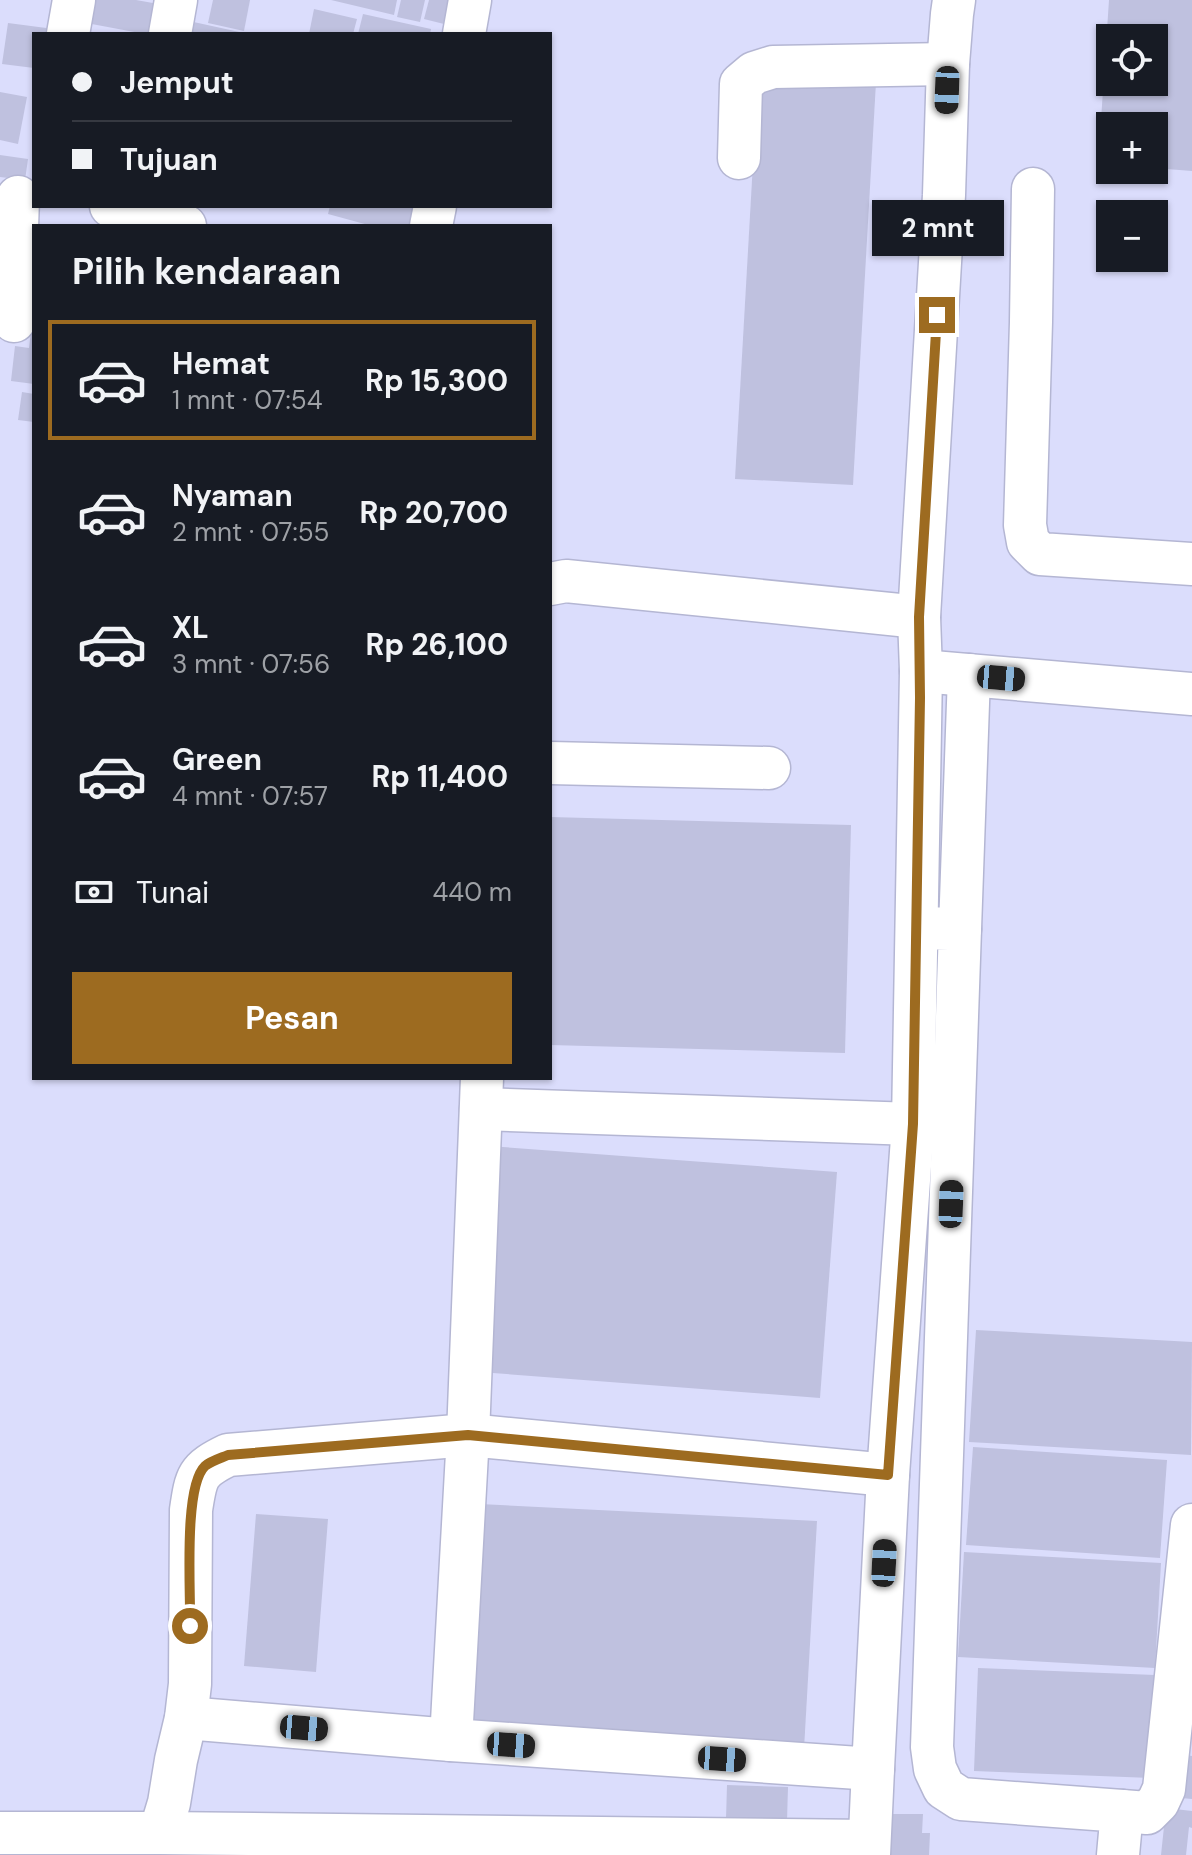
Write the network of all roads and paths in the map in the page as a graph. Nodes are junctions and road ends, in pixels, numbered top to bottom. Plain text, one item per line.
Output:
1 (74, 0) edge
2 (176, 0) edge
3 (470, 0) edge
4 (954, 0) edge
5 (68, 32) edge
6 (170, 32) edge
7 (464, 32) edge
8 (948, 64) junction
9 (739, 158) dead end
10 (1033, 189) dead end
11 (17, 197) edge
12 (129, 208) edge
13 (179, 224) edge
14 (14, 321) dead end
15 (1192, 564) edge
16 (552, 584) edge
17 (919, 617) junction
18 (921, 671) junction
19 (969, 675) junction
20 (1192, 694) edge
21 (552, 763) edge
22 (769, 768) dead end
23 (917, 928) junction
24 (960, 929) junction
25 (481, 1093) edge
26 (913, 1124) junction
27 (897, 1355) junction
28 (946, 1357) junction
29 (468, 1435) junction
30 (888, 1475) junction
31 (1192, 1525) edge
32 (186, 1718) junction
33 (451, 1740) junction
34 (873, 1769) junction
35 (1122, 1811) junction
36 (0, 1833) edge
37 (160, 1833) junction
38 (869, 1848) edge
39 (1118, 1855) edge

1 - 5 street
2 - 6 street
3 - 7 street
4 - 8 street
8 - 9 street
8 - 17 street
10 - 15 street
11 - 14 street
12 - 13 street
16 - 17 street
17 - 18 street
18 - 19 street
18 - 23 street
19 - 20 street
19 - 24 street
21 - 22 street
23 - 24 street
23 - 26 street
24 - 28 street
25 - 26 street
25 - 29 street
26 - 27 street
27 - 28 street
27 - 30 street
28 - 35 street
29 - 30 street
29 - 32 street
29 - 33 street
30 - 34 street
31 - 35 street
32 - 33 street
32 - 37 street
33 - 34 street
34 - 38 street
35 - 39 street
36 - 37 street
37 - 38 street

